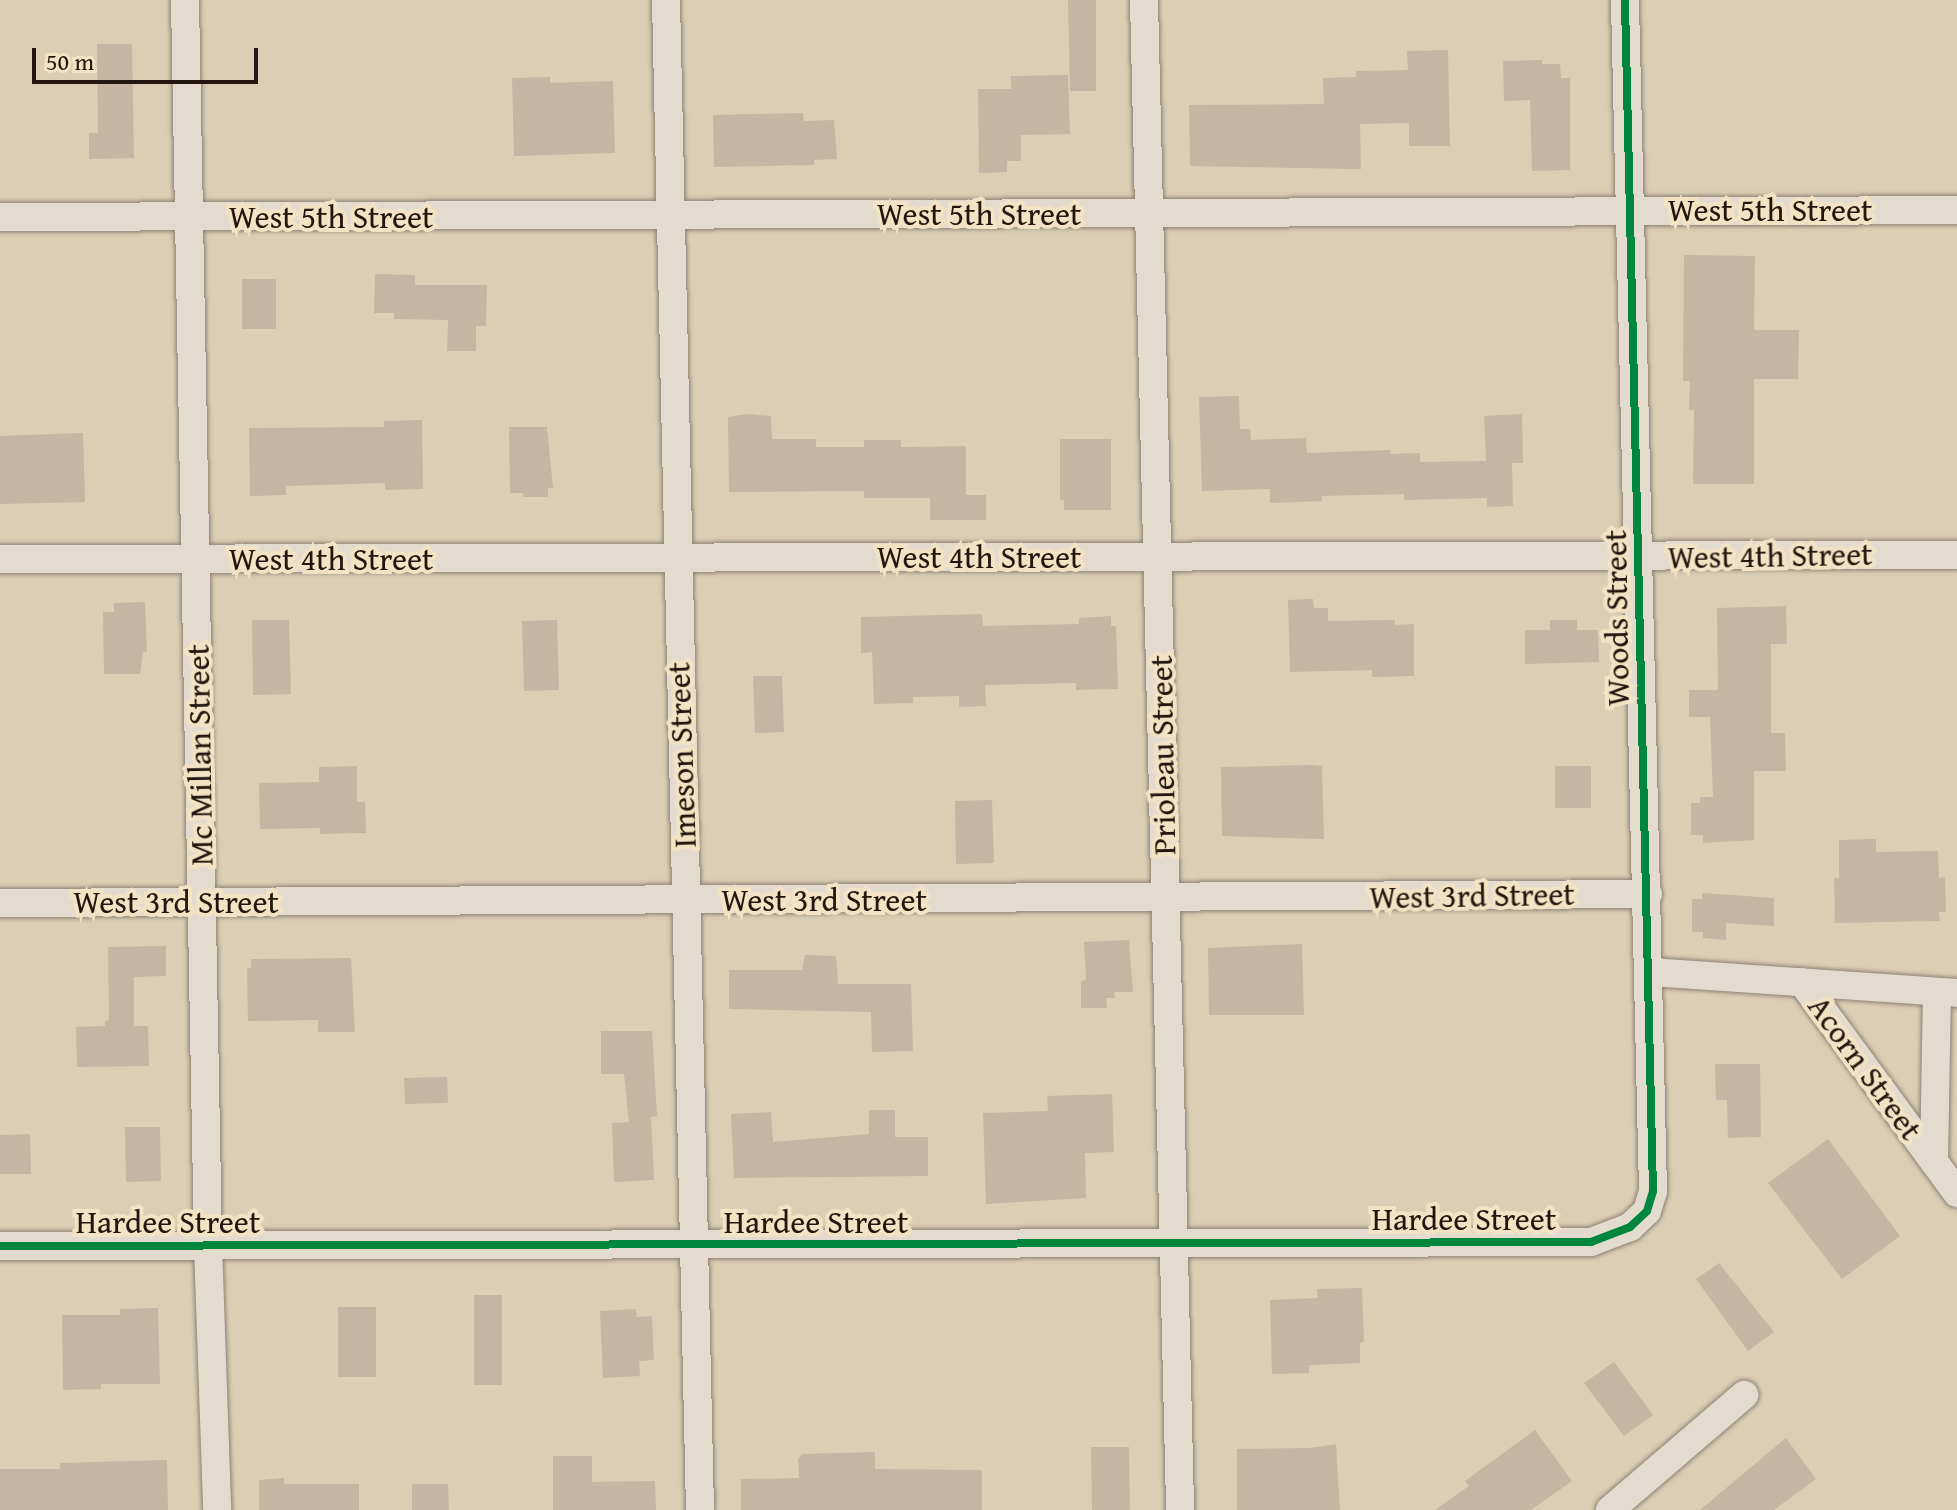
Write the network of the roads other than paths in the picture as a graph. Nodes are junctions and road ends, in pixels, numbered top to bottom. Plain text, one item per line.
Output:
1 (185, 0) edge
2 (666, 0) edge
3 (1144, 0) edge
4 (1625, 0) edge
5 (1631, 210) junction
6 (1957, 210) edge
7 (1149, 213) junction
8 (669, 215) junction
9 (0, 217) edge
10 (191, 217) junction
11 (1957, 555) edge
12 (677, 557) junction
13 (1159, 557) junction
14 (1640, 557) junction
15 (0, 559) edge
16 (196, 559) junction
17 (1648, 894) junction
18 (1166, 899) junction
19 (686, 901) junction
20 (0, 903) edge
21 (203, 903) junction
22 (1650, 972) junction
23 (1802, 982) junction
24 (1947, 992) edge
25 (1934, 1162) junction
26 (1957, 1193) edge
27 (1630, 1227) joint
28 (1175, 1245) junction
29 (0, 1246) edge
30 (208, 1246) junction
31 (694, 1246) junction
32 (1744, 1395) dead end
33 (217, 1510) edge
34 (700, 1510) edge
35 (1180, 1510) edge
36 (1610, 1510) edge

1 - 10 street, Mc Millan Street
2 - 8 street, Imeson Street
3 - 7 street, Prioleau Street
4 - 5 street, Woods Street
5 - 6 street, West 5th Street
5 - 7 street, West 5th Street
5 - 14 street, Woods Street
7 - 8 street, West 5th Street
7 - 13 street, Prioleau Street
8 - 10 street, West 5th Street
8 - 12 street, Imeson Street
9 - 10 street, West 5th Street
10 - 16 street, Mc Millan Street
11 - 14 street, West 4th Street
12 - 13 street, West 4th Street
12 - 16 street, West 4th Street
12 - 19 street, Imeson Street
13 - 14 street, West 4th Street
13 - 18 street, Prioleau Street
14 - 17 street, Woods Street
15 - 16 street, West 4th Street
16 - 21 street, Mc Millan Street
17 - 18 street, West 3rd Street
17 - 22 street, Woods Street
18 - 19 street, West 3rd Street
18 - 28 street, Prioleau Street
19 - 21 street, West 3rd Street
19 - 31 street, Imeson Street
20 - 21 street, West 3rd Street
21 - 30 street, Mc Millan Street
22 - 23 street
22 - 27 street, Woods Street
23 - 24 street
23 - 25 street, Acorn Street
24 - 25 street
25 - 26 street, Acorn Street
27 - 28 street, Hardee Street
28 - 31 street, Hardee Street
28 - 35 street, Prioleau Street
29 - 30 street, Hardee Street
30 - 31 street, Hardee Street
30 - 33 street, Mc Millan Street
31 - 34 street, Imeson Street
32 - 36 street

